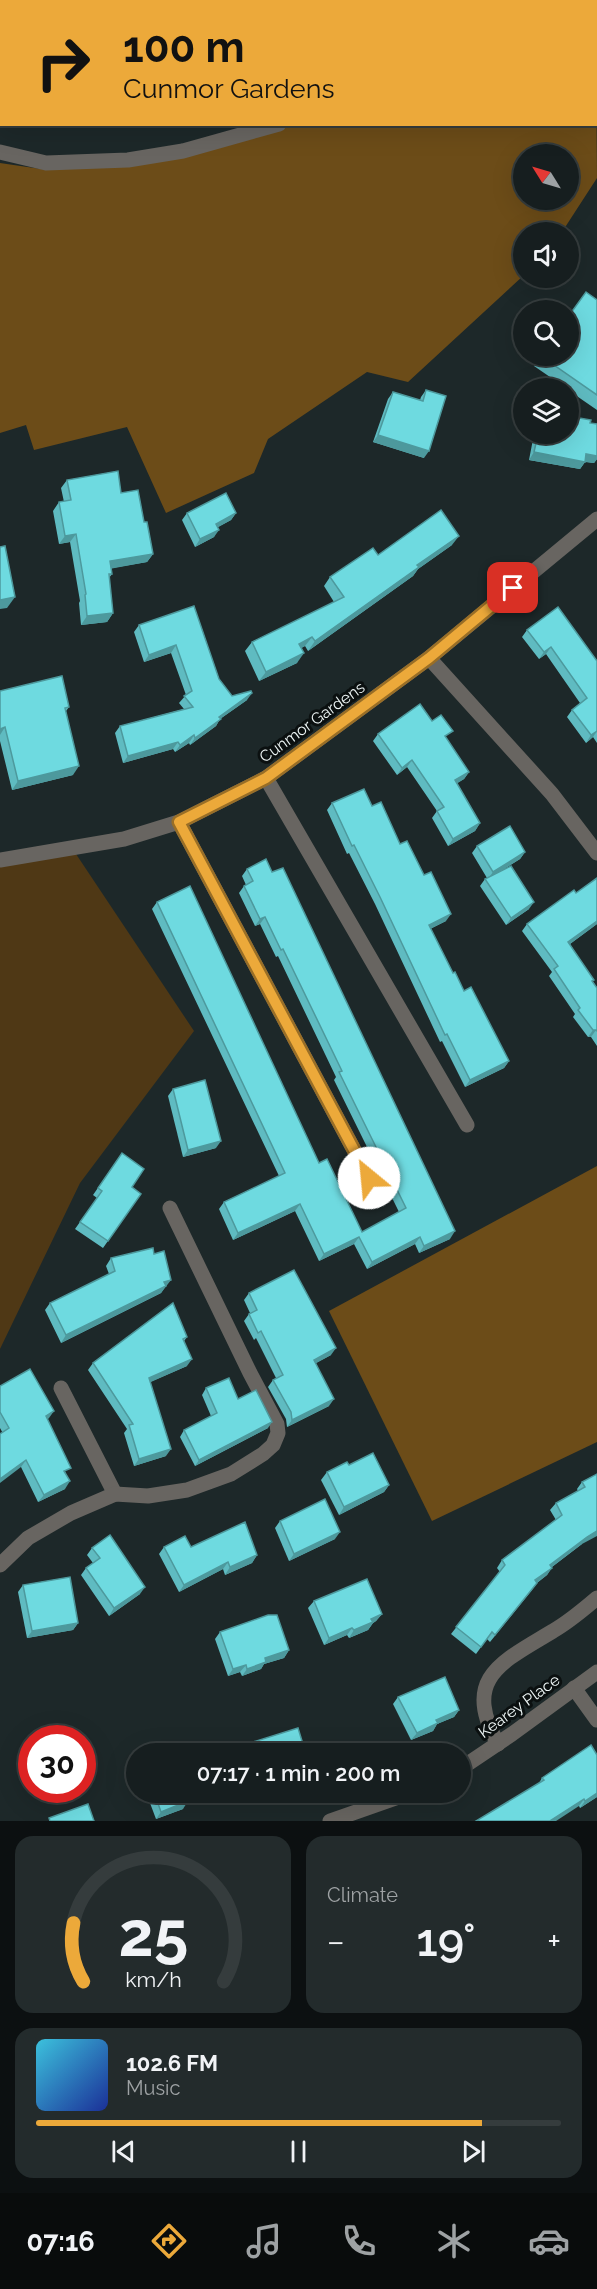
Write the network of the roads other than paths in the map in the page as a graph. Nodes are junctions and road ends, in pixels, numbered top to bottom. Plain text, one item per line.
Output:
1 (272, 126) edge
2 (0, 152) edge
3 (597, 519) edge
4 (429, 658) junction
5 (266, 778) junction
6 (179, 822) junction
7 (597, 853) edge
8 (0, 860) edge
9 (467, 1125) dead end
10 (369, 1178) dead end
11 (170, 1208) dead end
12 (61, 1388) dead end
13 (115, 1494) junction
14 (0, 1565) edge
15 (597, 1598) edge
16 (597, 1672) edge
17 (574, 1689) junction
18 (597, 1720) edge
19 (498, 1744) junction
20 (471, 1762) edge
21 (382, 1803) edge
22 (330, 1821) edge

1 - 2 street
3 - 4 street, Cunmor Gardens
4 - 5 street, Cunmor Gardens
4 - 7 street
5 - 6 street, Cunmor Gardens
5 - 9 street
6 - 8 street, Cunmor Gardens
6 - 10 street
11 - 13 street
12 - 13 street
13 - 14 street
15 - 19 street
16 - 17 street, Kearey Place
17 - 18 street
17 - 19 street, Kearey Place
19 - 20 street, Kearey Place
21 - 22 street

